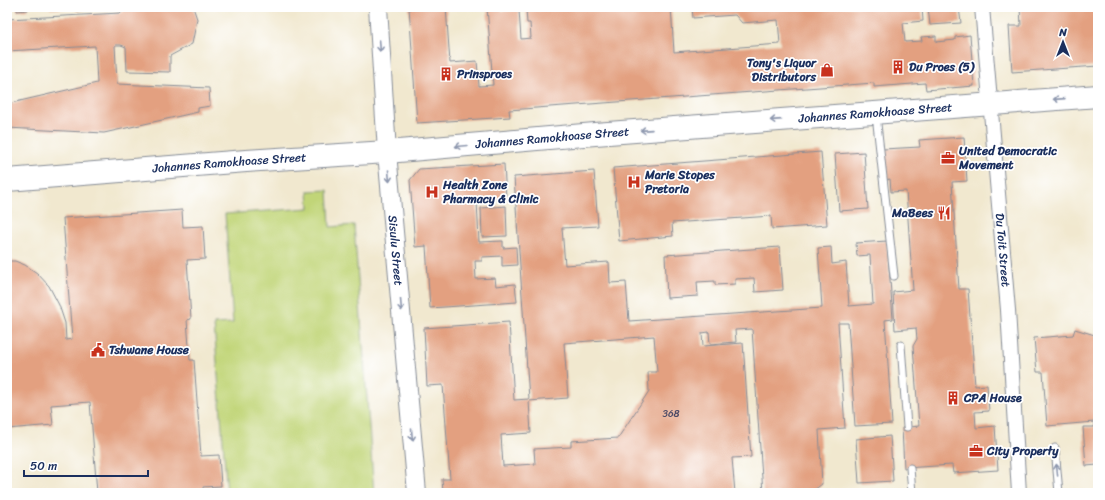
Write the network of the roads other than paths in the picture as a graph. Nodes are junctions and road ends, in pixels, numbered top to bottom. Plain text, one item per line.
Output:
1 (378, 7) edge
2 (982, 7) edge
3 (1098, 96) edge
4 (990, 104) junction
5 (876, 113) junction
6 (387, 152) junction
7 (7, 180) edge
8 (894, 276) dead end
9 (901, 345) dead end
10 (907, 427) dead end
11 (1055, 448) dead end
12 (910, 468) dead end
13 (417, 493) edge
14 (912, 493) edge
15 (1019, 493) edge
16 (1059, 493) edge

1 -> 6 street, Sisulu Street
2 - 4 street, Du Toit Street
3 -> 4 main road, Johannes Ramokhoase Street
4 - 5 main road, Johannes Ramokhoase Street
4 - 15 street, Du Toit Street
5 -> 6 main road, Johannes Ramokhoase Street
5 - 8 lane
6 - 7 main road, Johannes Ramokhoase Street
6 -> 13 street, Sisulu Street
9 - 10 lane
16 -> 11 lane
12 - 14 lane

